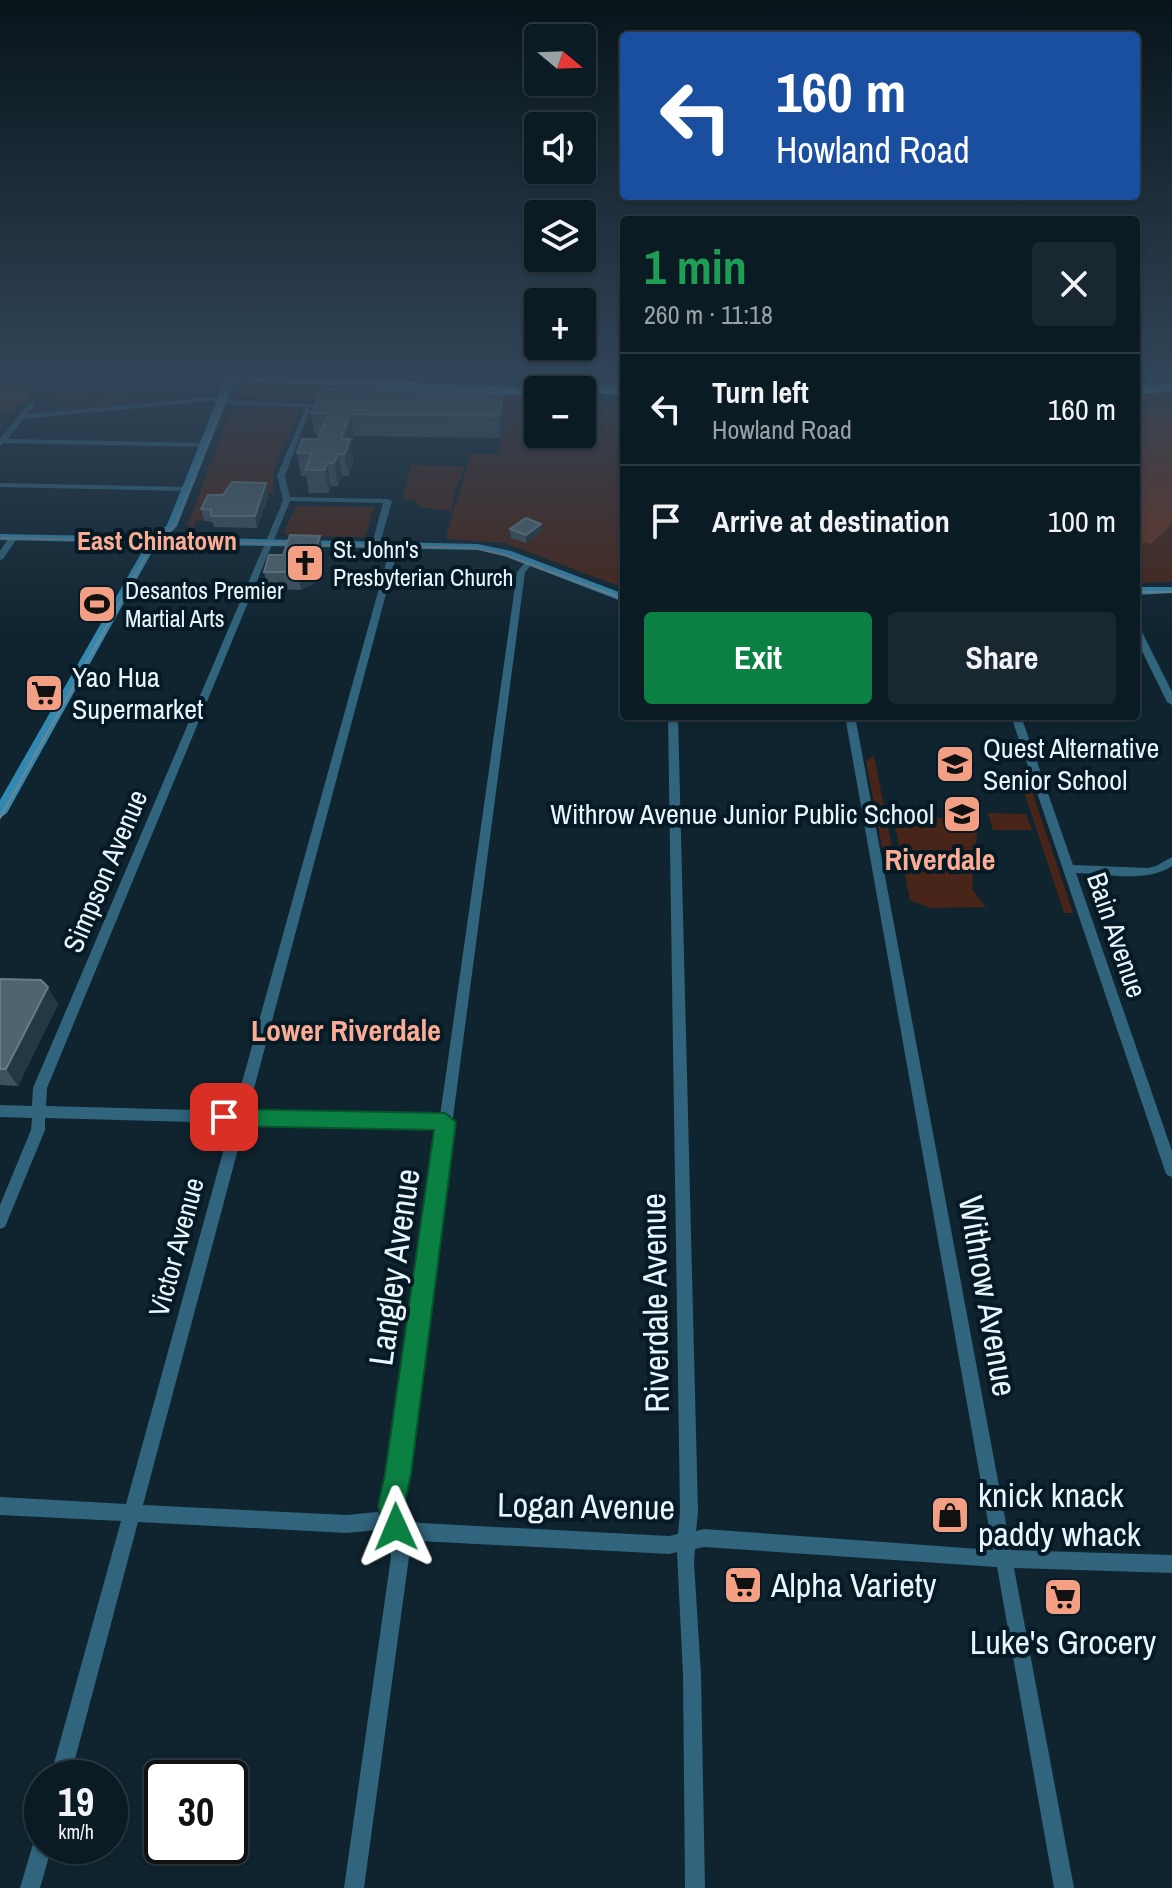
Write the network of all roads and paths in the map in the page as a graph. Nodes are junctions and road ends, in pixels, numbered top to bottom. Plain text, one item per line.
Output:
1 (198, 462) edge
2 (287, 462) edge
3 (0, 485) edge
4 (187, 489) junction
5 (287, 499) junction
6 (0, 537) edge
7 (14, 537) junction
8 (157, 540) junction
9 (269, 543) junction
10 (376, 544) junction
11 (395, 545) junction
12 (0, 557) edge
13 (530, 562) junction
14 (1172, 590) edge
15 (1140, 591) edge
16 (620, 596) edge
17 (1140, 638) edge
18 (1172, 702) edge
19 (673, 720) edge
20 (851, 720) edge
21 (1017, 720) edge
22 (5, 794) edge
23 (0, 813) edge
24 (1172, 861) edge
25 (1069, 869) junction
26 (0, 1111) edge
27 (37, 1112) junction
28 (239, 1118) junction
29 (445, 1122) junction
30 (1172, 1171) edge
31 (0, 1222) edge
32 (0, 1506) edge
33 (133, 1511) junction
34 (396, 1527) junction
35 (688, 1539) junction
36 (1003, 1559) junction
37 (1172, 1564) edge
38 (65, 1760) edge
39 (37, 1864) edge
40 (30, 1888) edge
41 (354, 1888) edge
42 (695, 1888) edge
43 (1064, 1888) edge

1 - 4 main road
2 - 5 street
3 - 4 street
4 - 8 main road
5 - 9 street, Simpson Avenue
5 - 10 street
6 - 7 main road
7 - 8 main road
7 - 12 street
8 - 9 main road
8 - 22 main road
9 - 10 main road
9 - 27 street, Simpson Avenue
10 - 11 main road
11 - 13 main road
11 - 28 street, Victor Avenue
13 - 16 main road
13 - 29 street, Langley Avenue
14 - 15 main road
17 - 18 street
19 - 35 street, Riverdale Avenue
20 - 36 street, Withrow Avenue
21 - 25 street, Bain Avenue
22 - 23 main road
24 - 25 street
25 - 30 street, Bain Avenue
26 - 27 street
27 - 28 street
27 - 31 street, Simpson Avenue
28 - 29 street
28 - 33 street, Victor Avenue
29 - 34 street, Langley Avenue
32 - 33 street, Logan Avenue
33 - 34 street, Logan Avenue
33 - 38 street, Victor Avenue
34 - 35 street, Logan Avenue
34 - 41 street, Langley Avenue
35 - 36 street, Logan Avenue
35 - 42 street, Riverdale Avenue
36 - 37 street, Logan Avenue
36 - 43 street, Withrow Avenue
39 - 40 street

